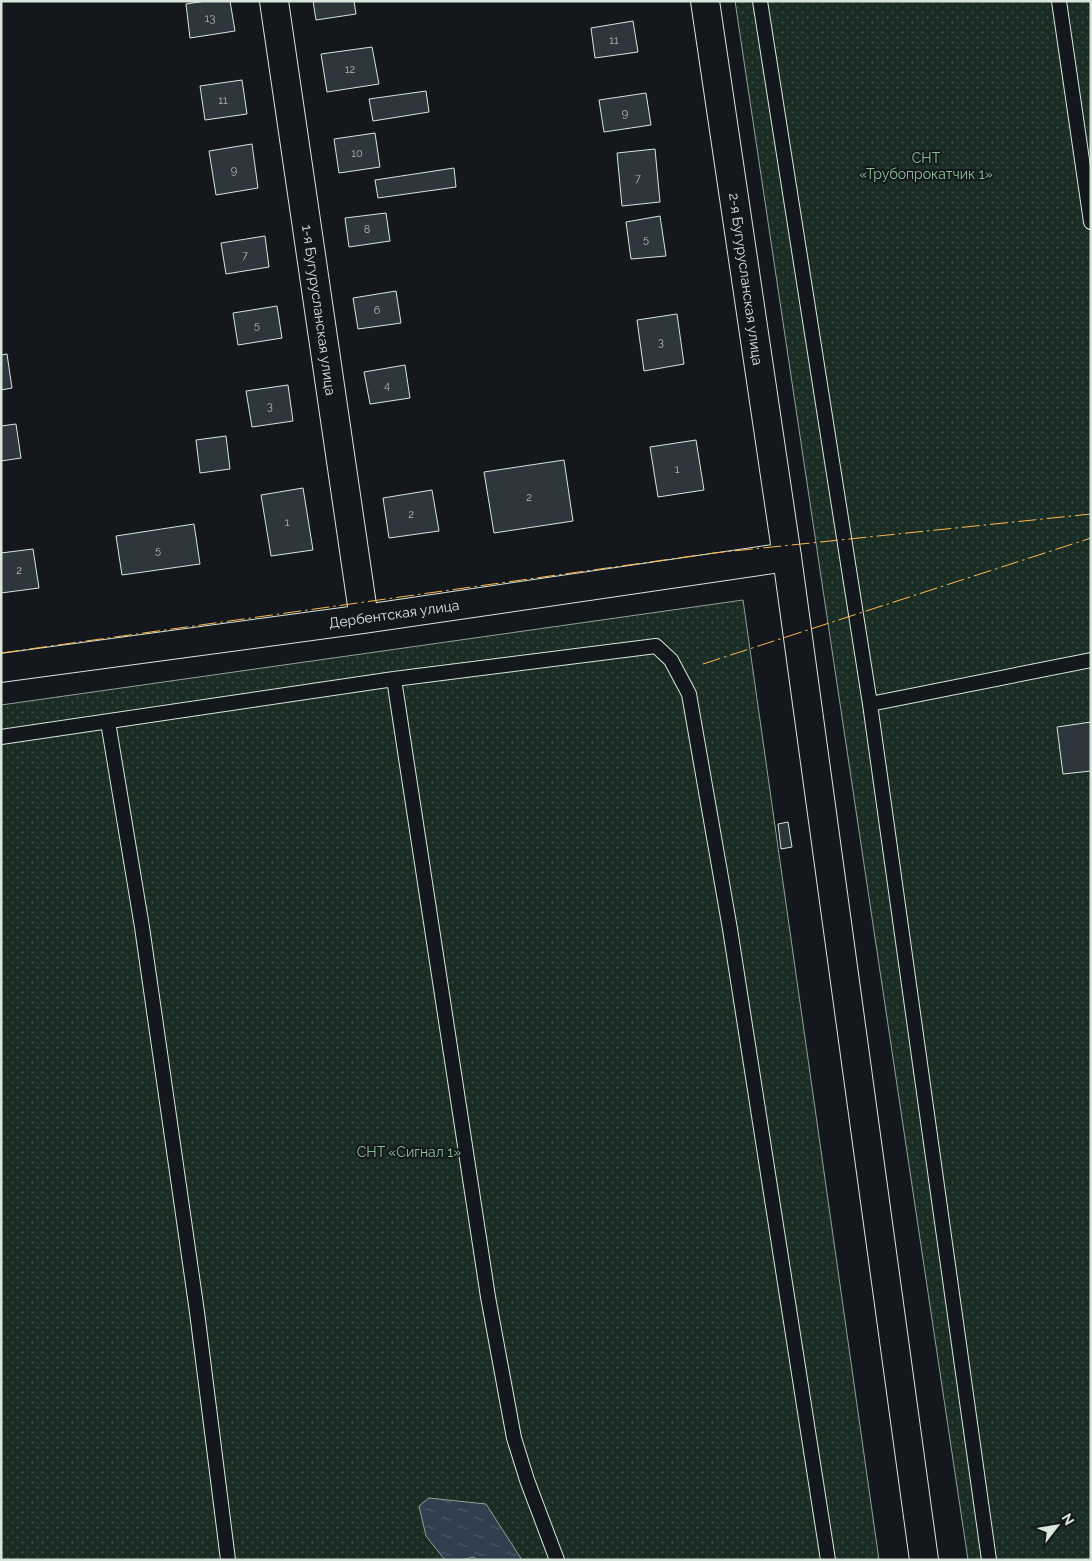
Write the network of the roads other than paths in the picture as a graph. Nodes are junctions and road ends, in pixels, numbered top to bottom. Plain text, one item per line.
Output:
1 (274, 1) edge
2 (705, 1) edge
3 (760, 1) edge
4 (1059, 1) edge
5 (1091, 222) edge
6 (787, 556) junction
7 (364, 619) junction
8 (1091, 660) edge
9 (1, 668) edge
10 (394, 680) junction
11 (870, 704) junction
12 (108, 722) junction
13 (1, 737) edge
14 (228, 1560) edge
15 (557, 1560) edge
16 (828, 1560) edge
17 (924, 1560) edge
18 (989, 1560) edge

1 - 7 street, 1-я Бугурусланская улица
2 - 6 street, 2-я Бугурусланская улица
3 - 11 lane
4 - 5 lane
6 - 7 street, Дербентская улица
6 - 17 street, 2-я Бугурусланская улица
7 - 9 street, Дербентская улица
8 - 11 lane
10 - 12 lane
10 - 15 lane
10 - 16 lane
11 - 18 lane
12 - 13 lane
12 - 14 lane

